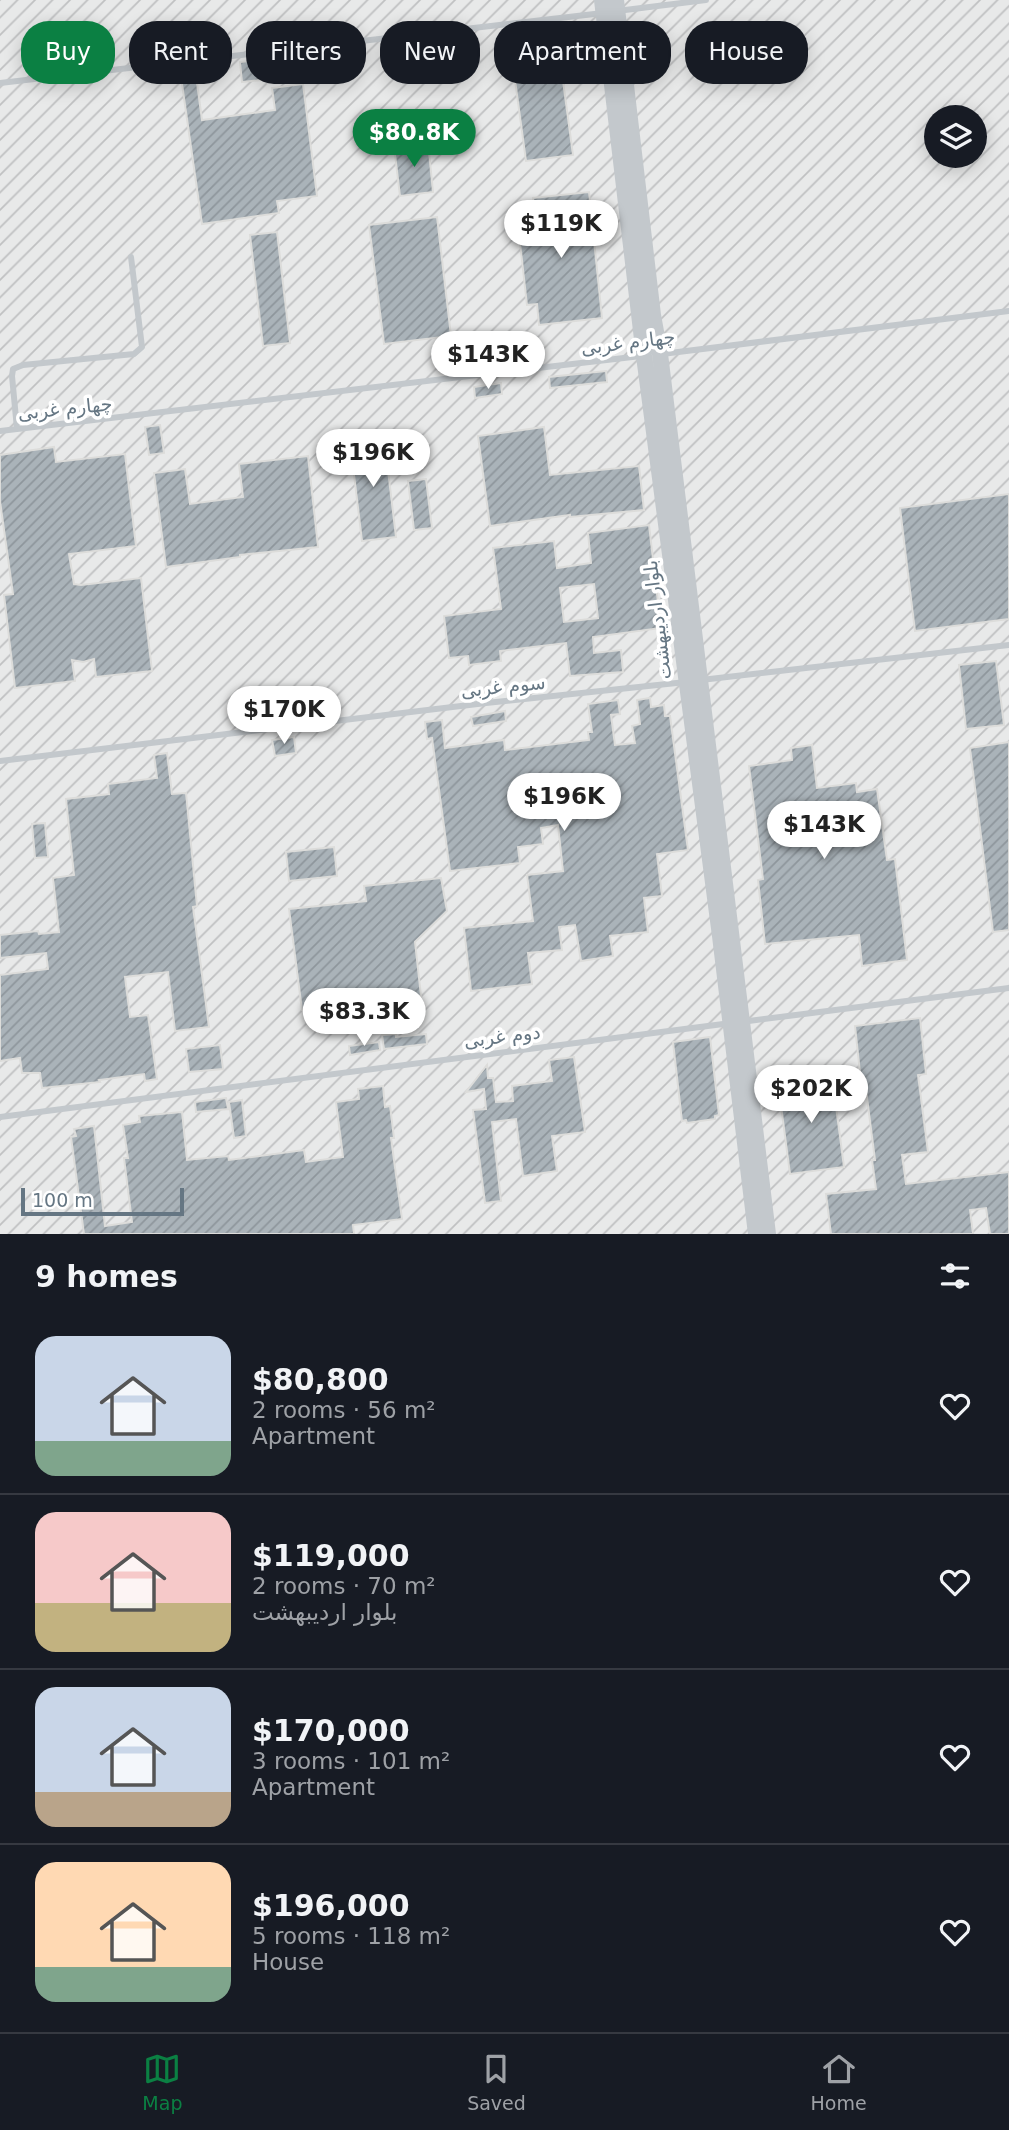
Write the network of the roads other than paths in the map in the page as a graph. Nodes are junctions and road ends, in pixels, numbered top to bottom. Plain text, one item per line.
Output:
1 (706, 0) edge
2 (610, 6) edge
3 (0, 83) edge
4 (131, 257) dead end
5 (1009, 311) edge
6 (652, 355) junction
7 (17, 429) junction
8 (0, 431) edge
9 (1009, 645) edge
10 (693, 681) junction
11 (0, 761) edge
12 (1009, 988) edge
13 (737, 1022) junction
14 (0, 1117) edge
15 (755, 1234) edge
16 (768, 1234) edge

1 - 2 lane
2 - 3 lane
2 - 6 street, بلوار اردیبهشت
4 - 7 lane
5 - 6 lane, چهارم غربی
6 - 7 lane, چهارم غربی
6 - 10 street, بلوار اردیبهشت
7 - 8 lane, چهارم غربی
9 - 10 lane, سوم غربی
10 - 11 lane, سوم غربی
10 - 13 street, بلوار اردیبهشت
12 - 13 lane, دوم غربی
13 - 14 lane, دوم غربی
13 - 15 street, بلوار اردیبهشت
13 - 16 street, بلوار اردیبهشت

